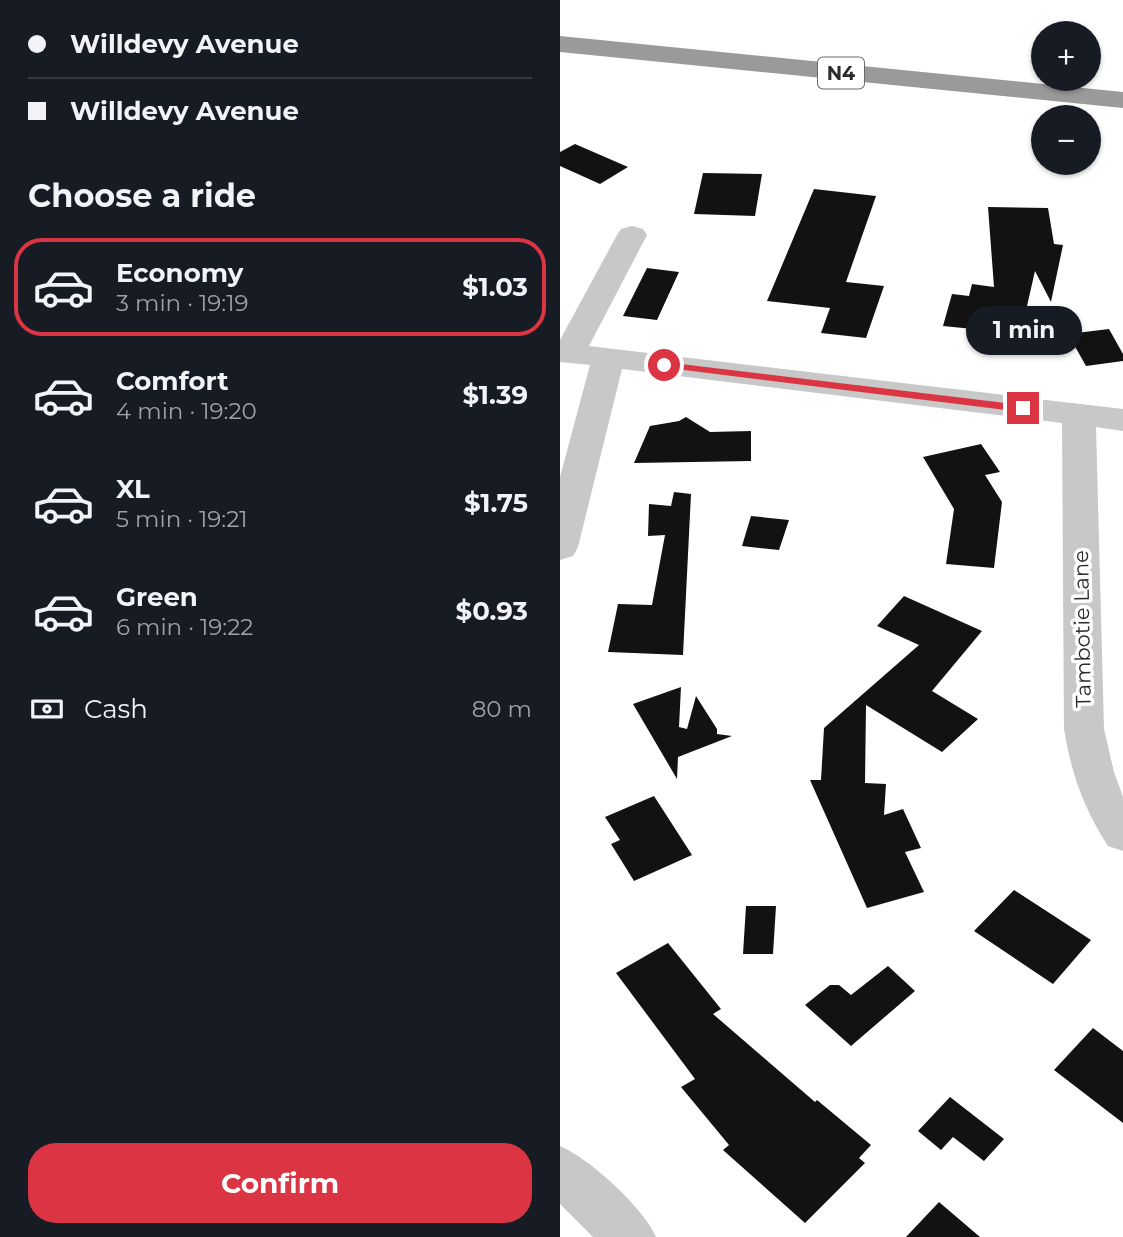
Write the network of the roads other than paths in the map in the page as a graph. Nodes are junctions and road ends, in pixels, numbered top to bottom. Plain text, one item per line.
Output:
1 (560, 44) edge
2 (1123, 100) edge
3 (632, 235) dead end
4 (564, 353) edge
5 (608, 358) junction
6 (1079, 415) junction
7 (1123, 419) edge
8 (560, 547) edge
9 (1123, 834) edge
10 (560, 1170) edge
11 (631, 1237) edge

1 - 2 highway, N4
3 - 4 street
4 - 5 street
5 - 6 street
5 - 8 street
6 - 7 street
6 - 9 street, Tambotie Lane
10 - 11 street

